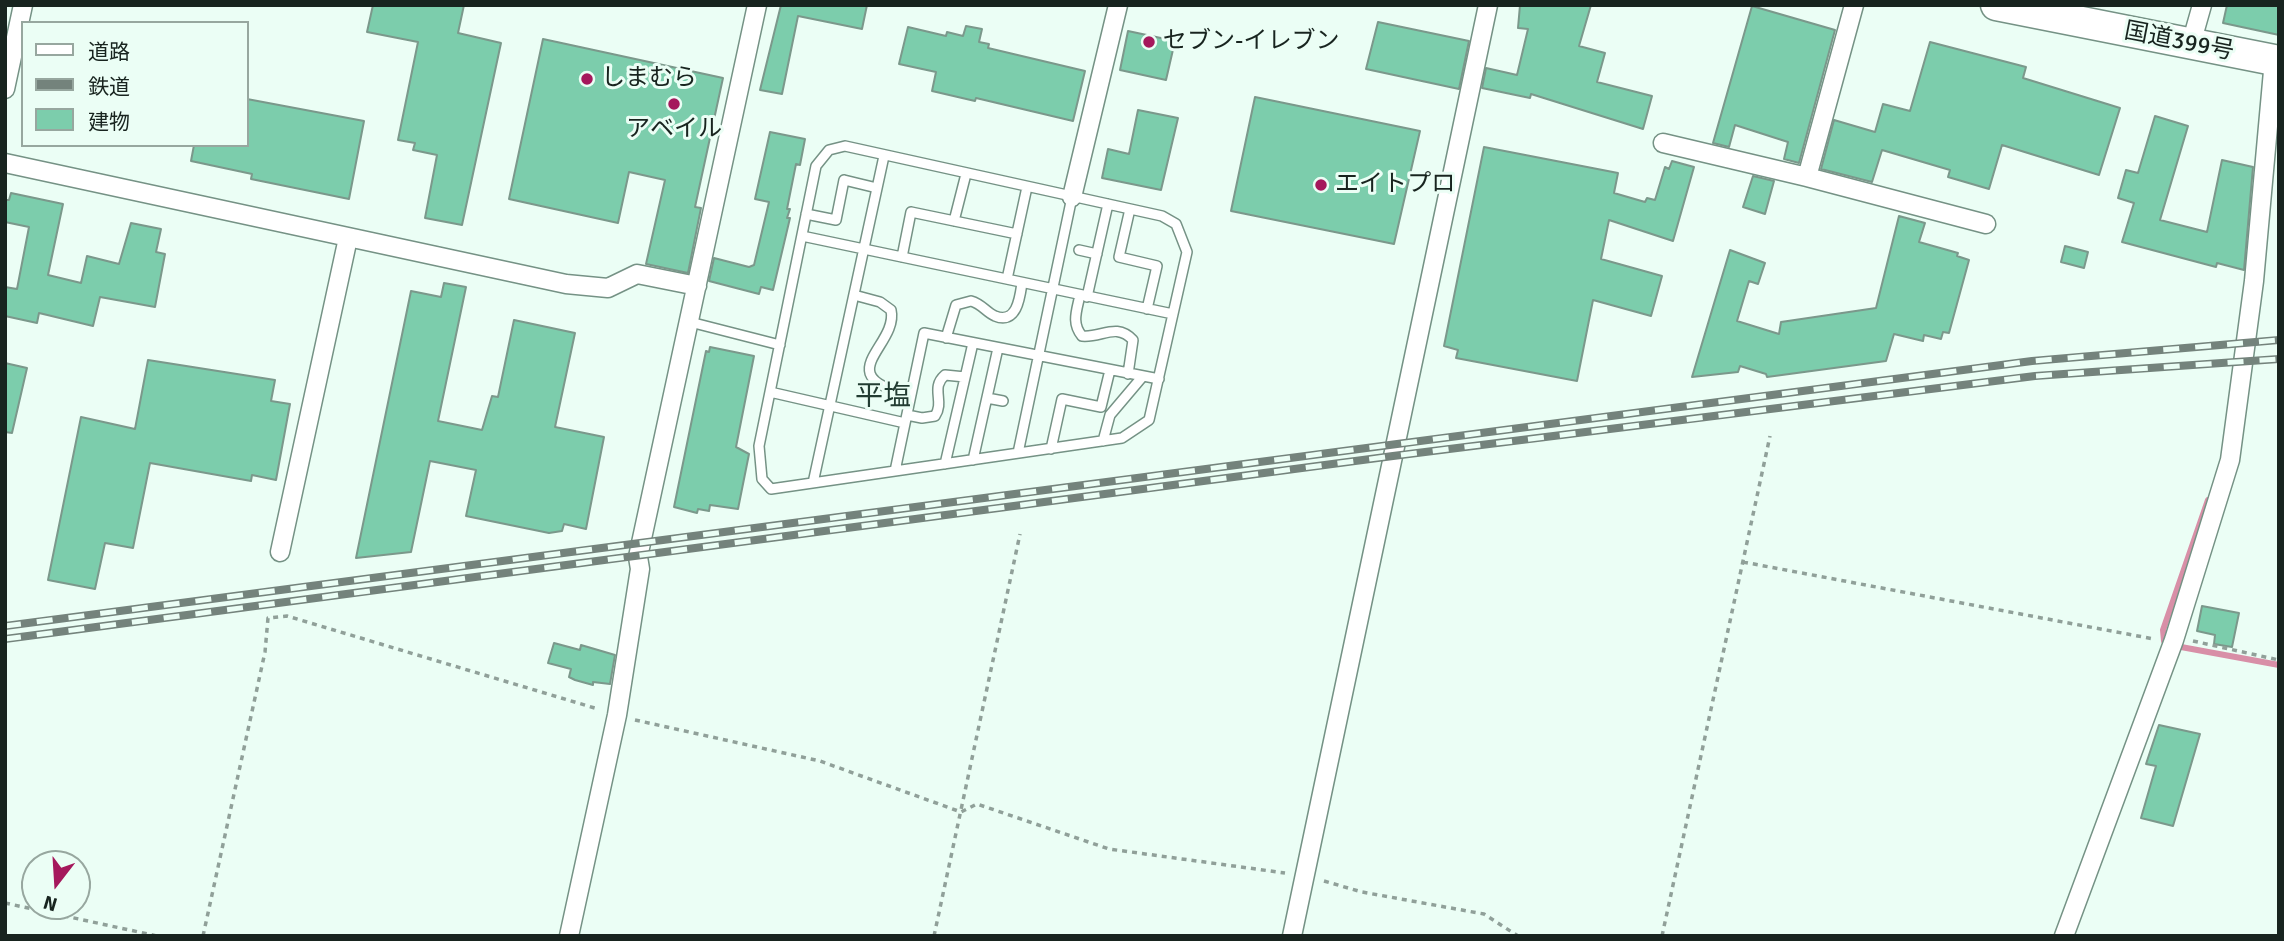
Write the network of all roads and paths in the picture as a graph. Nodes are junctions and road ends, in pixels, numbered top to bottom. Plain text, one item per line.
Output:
1 (23, 5) edge
2 (757, 5) edge
3 (1118, 5) edge
4 (1488, 5) edge
5 (1854, 5) edge
6 (1996, 5) edge
7 (2202, 5) edge
8 (2191, 44) junction
9 (2276, 61) edge
10 (5, 89) edge
11 (1662, 143) dead end
12 (884, 156) junction
13 (5, 163) edge
14 (966, 174) junction
15 (1807, 177) junction
16 (1027, 187) junction
17 (877, 188) junction
18 (1072, 197) junction
19 (1108, 204) junction
20 (1130, 209) junction
21 (806, 214) junction
22 (954, 221) junction
23 (1986, 224) dead end
24 (1017, 234) junction
25 (802, 236) junction
26 (348, 239) junction
27 (864, 249) junction
28 (1079, 250) dead end
29 (1097, 254) junction
30 (902, 257) junction
31 (1007, 279) junction
32 (1023, 283) junction
33 (697, 286) junction
34 (1053, 289) junction
35 (854, 295) junction
36 (1084, 296) junction
37 (1147, 309) junction
38 (1173, 314) junction
39 (690, 322) junction
40 (946, 338) junction
41 (973, 343) junction
42 (780, 345) junction
43 (998, 348) junction
44 (1039, 356) junction
45 (1110, 370) junction
46 (1128, 374) junction
47 (1143, 376) junction
48 (965, 377) junction
49 (1159, 379) junction
50 (770, 392) junction
51 (911, 395) junction
52 (987, 398) junction
53 (1003, 401) dead end
54 (830, 406) junction
55 (906, 419) junction
56 (1770, 436) dead end
57 (1104, 441) junction
58 (1051, 449) junction
59 (1018, 453) junction
60 (974, 460) junction
61 (945, 464) junction
62 (895, 471) junction
63 (813, 483) junction
64 (1020, 534) dead end
65 (280, 552) dead end
66 (1744, 562) junction
67 (2174, 640) junction
68 (2279, 660) edge
69 (617, 715) junction
70 (961, 812) junction
71 (1304, 876) junction
72 (5, 903) edge
73 (156, 936) edge
74 (204, 936) edge
75 (569, 936) edge
76 (934, 936) edge
77 (1292, 936) edge
78 (1518, 936) edge
79 (1662, 936) edge
80 (2064, 936) edge

1 - 10 street
2 - 33 street
3 - 18 street
4 - 71 street
5 - 15 street
6 - 8 highway, 国道399号
7 - 8 street
8 - 9 highway, 国道399号
9 - 67 street
11 - 15 street
12 - 14 lane
12 - 17 lane
12 - 21 lane
13 - 26 street
14 - 16 lane
14 - 22 lane
15 - 23 street
16 - 18 lane
16 - 24 lane
17 - 21 lane
17 - 27 lane
18 - 19 lane
18 - 34 lane
19 - 20 lane
19 - 29 lane
20 - 37 lane
20 - 38 lane
21 - 25 lane
22 - 24 lane
22 - 30 lane
24 - 31 lane
25 - 27 lane
25 - 42 lane
26 - 33 street
26 - 65 street
27 - 30 lane
27 - 35 lane
28 - 29 lane
29 - 36 lane
30 - 31 lane
31 - 32 lane
32 - 34 lane
32 - 40 lane
33 - 39 street
34 - 36 lane
34 - 44 lane
35 - 51 lane
35 - 54 lane
36 - 37 lane
36 - 46 lane
37 - 38 lane
38 - 49 lane
39 - 42 lane
39 - 69 street
40 - 41 lane
40 - 51 lane
41 - 43 lane
41 - 48 lane
42 - 50 lane
43 - 44 lane
43 - 52 lane
44 - 45 lane
44 - 59 lane
45 - 46 lane
45 - 58 lane
46 - 47 lane
47 - 49 lane
47 - 57 lane
48 - 55 lane
48 - 61 lane
49 - 57 lane
50 - 54 lane
50 - 63 lane
51 - 55 lane
52 - 53 lane
52 - 60 lane
54 - 55 lane
54 - 63 lane
55 - 62 lane
56 - 66 path
57 - 58 lane
58 - 59 lane
59 - 60 lane
60 - 61 lane
61 - 62 lane
62 - 63 lane
64 - 70 path
66 - 67 path
66 - 79 path
67 - 68 path
67 - 80 street
69 - 70 path
69 - 74 path
69 - 75 street
70 - 71 path
70 - 76 path
71 - 77 street
71 - 78 path
72 - 73 path

